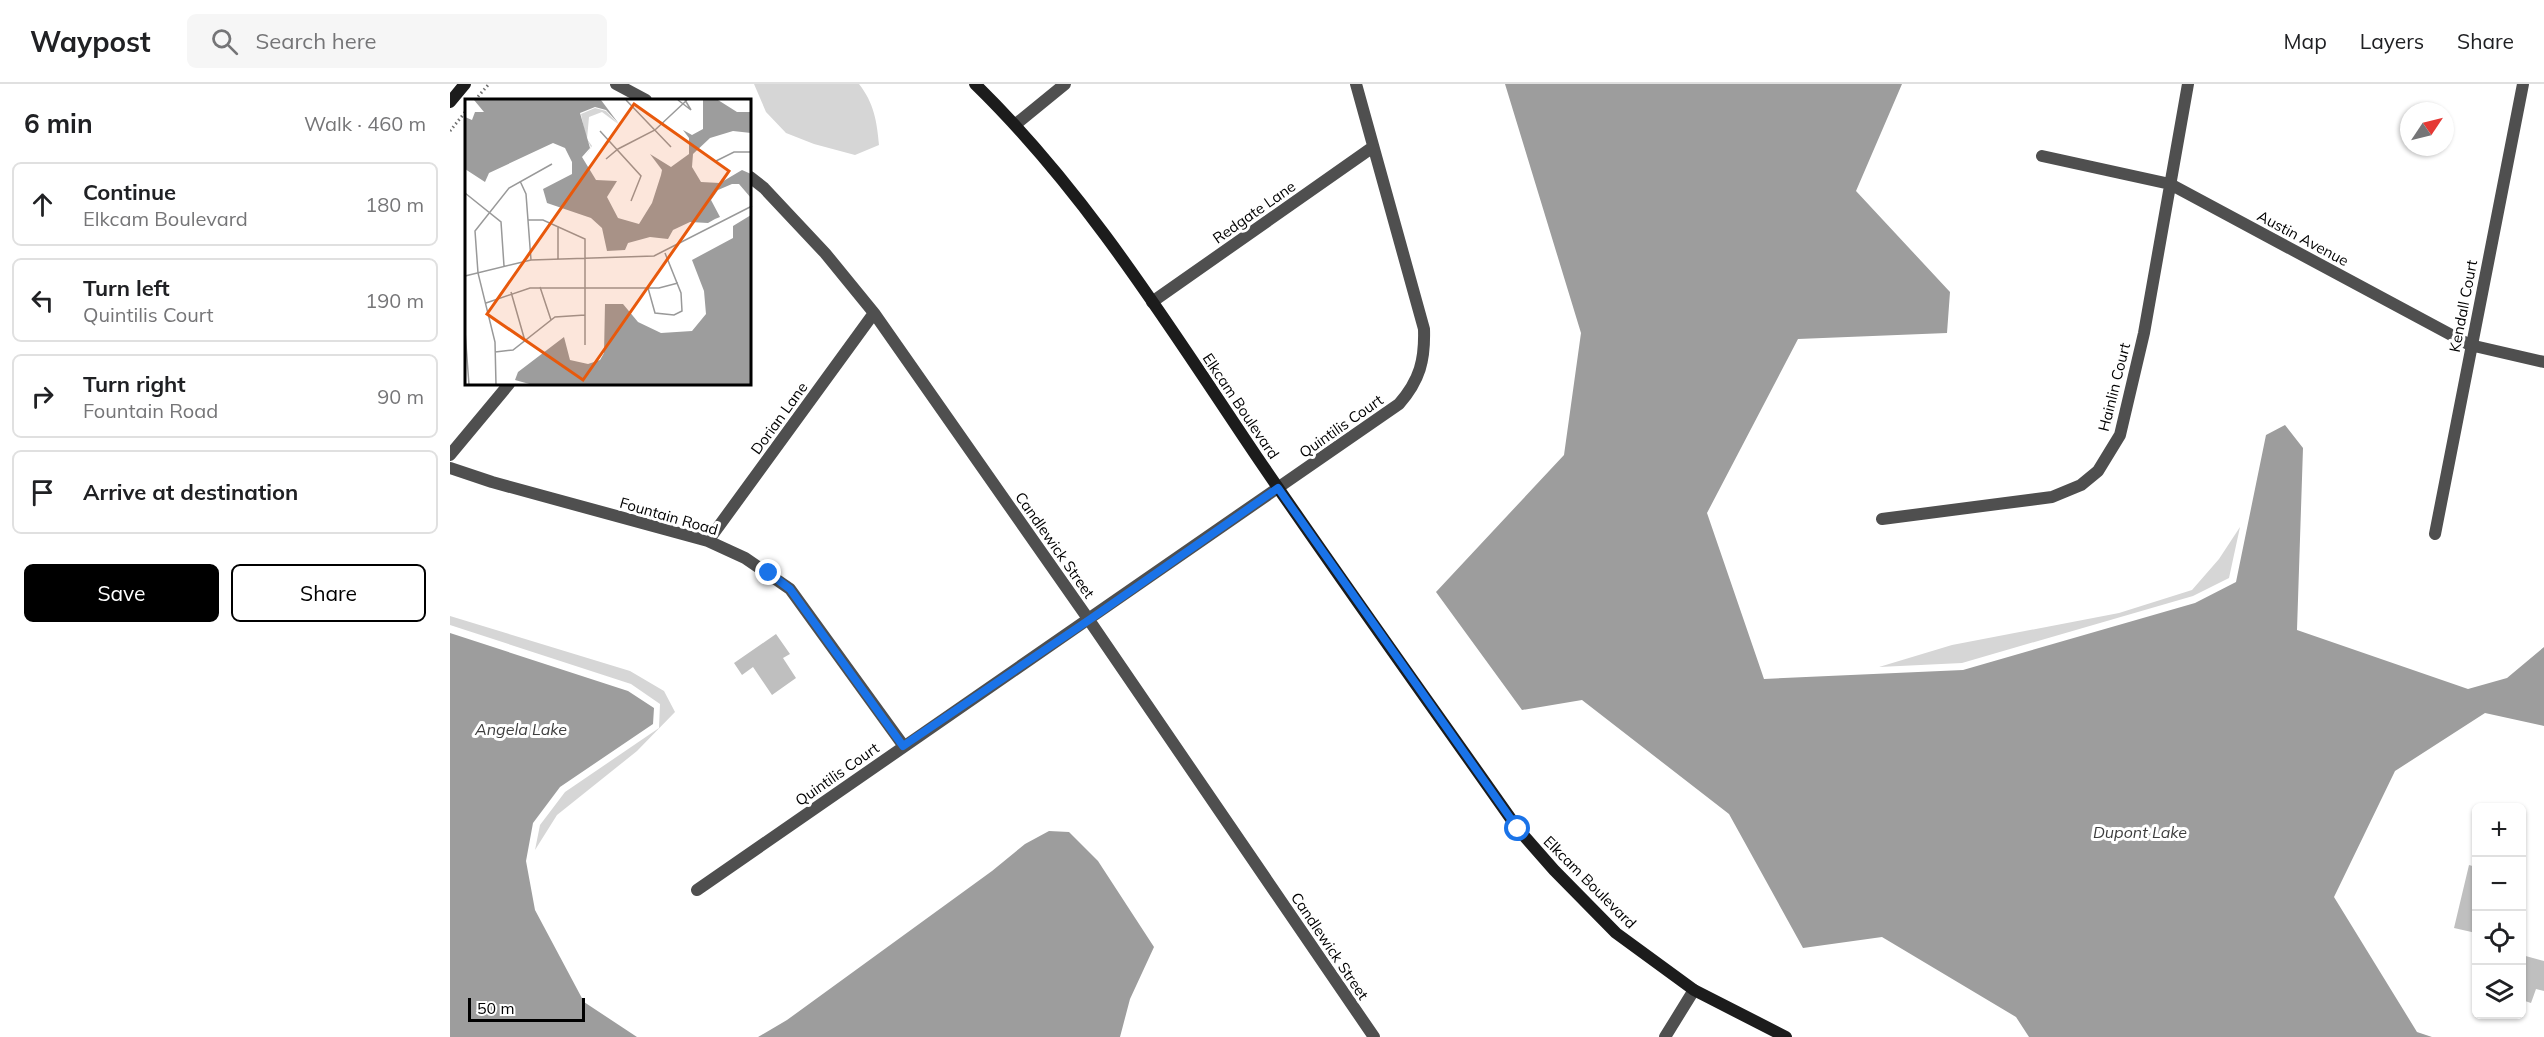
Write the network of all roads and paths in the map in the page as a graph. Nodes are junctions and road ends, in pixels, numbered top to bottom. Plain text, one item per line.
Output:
1 (465, 84) edge
2 (489, 84) edge
3 (616, 84) edge
4 (975, 84) edge
5 (1065, 84) edge
6 (1356, 84) edge
7 (2188, 84) edge
8 (2523, 84) edge
9 (476, 99) edge
10 (643, 99) edge
11 (450, 102) edge
12 (465, 112) edge
13 (1016, 124) junction
14 (450, 131) edge
15 (1373, 147) junction
16 (2042, 156) dead end
17 (752, 179) edge
18 (2170, 184) junction
19 (1152, 302) junction
20 (874, 313) junction
21 (2470, 345) junction
22 (2544, 362) edge
23 (507, 386) edge
24 (450, 455) edge
25 (450, 468) edge
26 (1278, 488) junction
27 (1882, 519) dead end
28 (2435, 534) dead end
29 (708, 541) junction
30 (1089, 620) junction
31 (903, 746) junction
32 (697, 890) dead end
33 (1694, 990) junction
34 (1374, 1037) edge
35 (1665, 1037) edge
36 (1786, 1037) edge

1 - 11 street
2 - 9 path
3 - 10 street
4 - 13 street, Elkcam Boulevard
5 - 13 street
6 - 15 street, Quintilis Court
7 - 18 street, Hainlin Court
8 - 21 street, Kendall Court
12 - 14 path
13 - 19 street, Elkcam Boulevard
15 - 19 street, Redgate Lane
15 - 26 street, Quintilis Court
16 - 18 street, Austin Avenue
17 - 20 street, Candlewick Street
18 - 21 street, Austin Avenue
18 - 27 street, Hainlin Court
19 - 26 street, Elkcam Boulevard
20 - 29 street, Dorian Lane
20 - 30 street, Candlewick Street
21 - 22 street, Austin Avenue
21 - 28 street, Kendall Court
23 - 24 street
25 - 29 street, Fountain Road
26 - 30 street, Quintilis Court
26 - 33 street, Elkcam Boulevard
29 - 31 street, Fountain Road
30 - 31 street, Quintilis Court
30 - 34 street, Candlewick Street
31 - 32 street, Quintilis Court
33 - 35 street
33 - 36 street, Elkcam Boulevard

